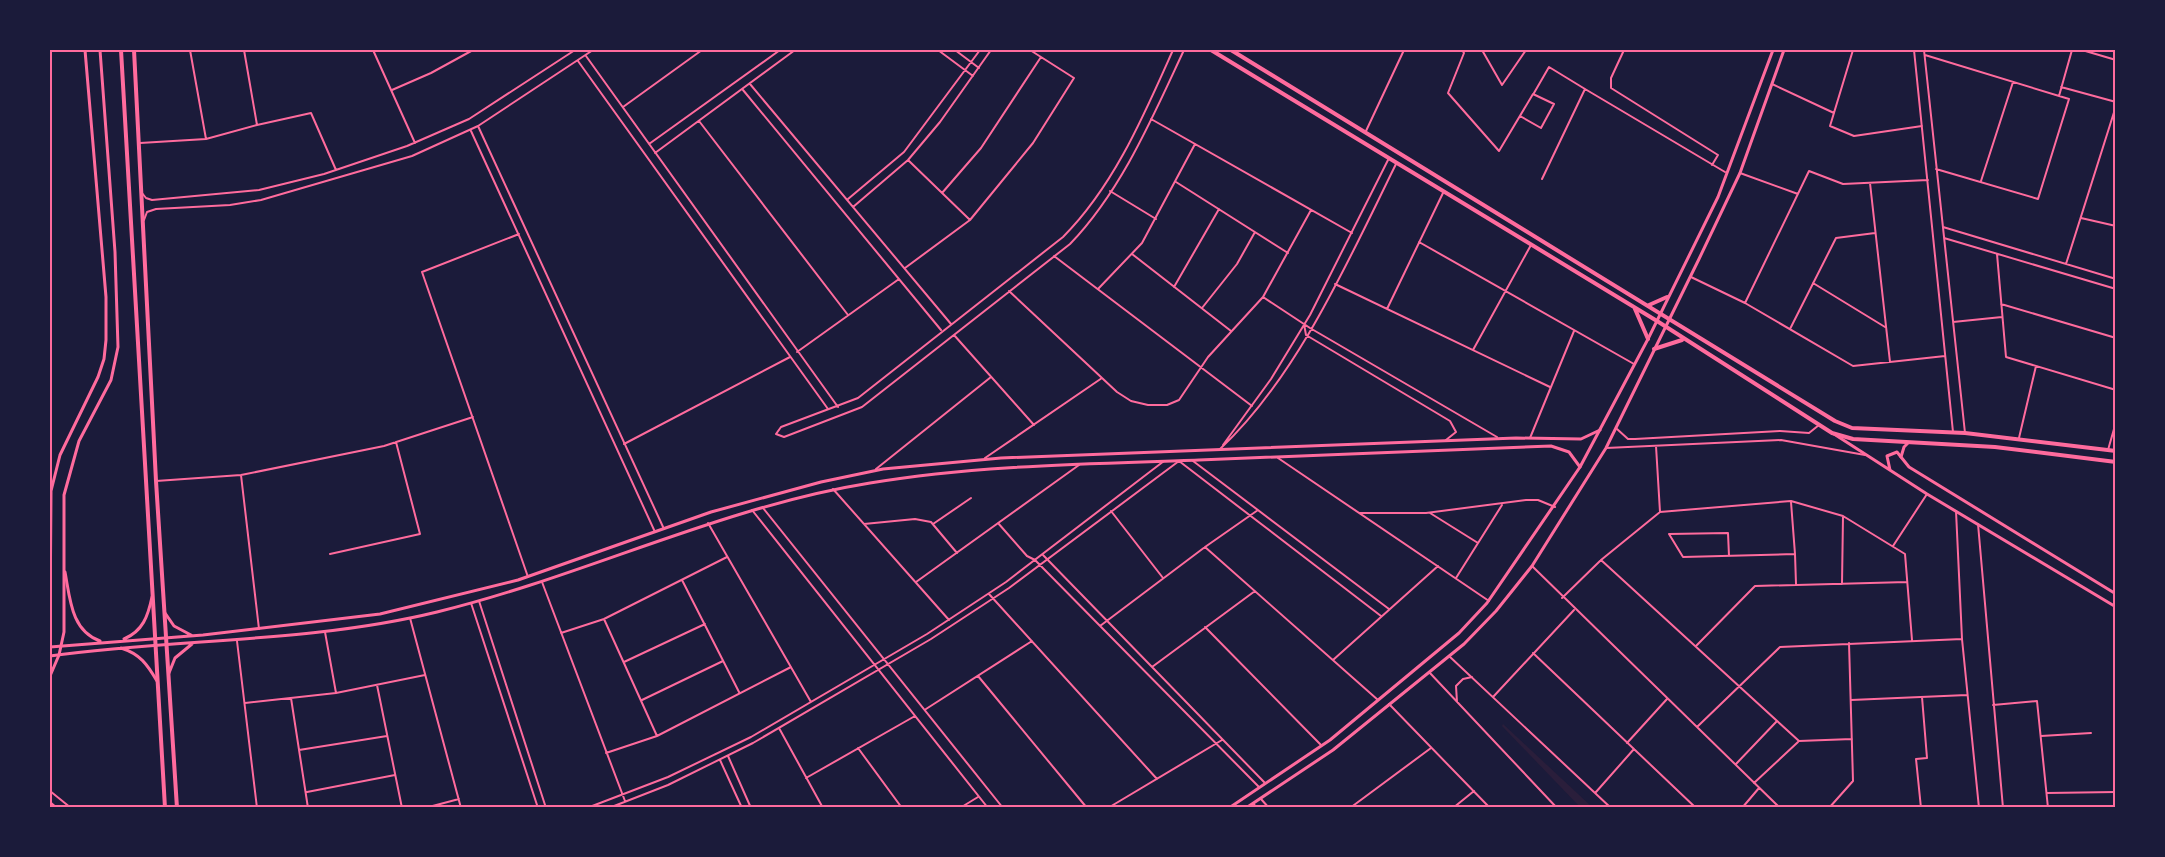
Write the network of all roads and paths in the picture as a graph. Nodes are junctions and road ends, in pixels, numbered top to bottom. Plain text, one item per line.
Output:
1 (85, 50) edge
2 (100, 50) edge
3 (121, 50) edge
4 (134, 50) edge
5 (190, 50) edge
6 (244, 50) edge
7 (373, 50) edge
8 (472, 50) edge
9 (575, 50) edge
10 (593, 50) edge
11 (702, 50) edge
12 (780, 50) edge
13 (795, 50) edge
14 (939, 50) edge
15 (956, 50) edge
16 (980, 50) edge
17 (991, 50) edge
18 (1030, 50) edge
19 (1173, 50) edge
20 (1184, 50) edge
21 (1211, 50) edge
22 (1232, 50) edge
23 (1404, 50) edge
24 (1462, 50) edge
25 (1482, 50) edge
26 (1526, 50) edge
27 (1624, 50) edge
28 (1773, 50) edge
29 (1784, 50) edge
30 (1853, 50) edge
31 (1914, 50) edge
32 (1924, 50) edge
33 (2072, 50) edge
34 (2081, 50) edge
35 (585, 55) junction
36 (1924, 55) junction
37 (1041, 57) junction
38 (578, 60) junction
39 (2115, 60) edge
40 (972, 62) junction
41 (979, 68) junction
42 (966, 70) junction
43 (973, 76) junction
44 (2013, 82) junction
45 (750, 84) junction
46 (1772, 84) junction
47 (2061, 87) junction
48 (1585, 89) junction
49 (391, 90) junction
50 (742, 90) junction
51 (2072, 90) junction
52 (1533, 94) junction
53 (2059, 96) junction
54 (2069, 99) junction
55 (2115, 106) edge
56 (623, 107) junction
57 (1834, 113) junction
58 (1520, 116) junction
59 (1151, 119) junction
60 (699, 121) junction
61 (257, 125) junction
62 (478, 126) junction
63 (1922, 126) junction
64 (471, 130) junction
65 (1366, 132) junction
66 (206, 139) junction
67 (140, 143) junction
68 (415, 143) junction
69 (649, 144) junction
70 (1196, 144) junction
71 (655, 153) junction
72 (1389, 158) junction
73 (908, 160) junction
74 (1397, 163) junction
75 (1712, 165) junction
76 (1936, 169) junction
77 (336, 170) junction
78 (1725, 172) junction
79 (1740, 173) junction
80 (1542, 179) dead end
81 (1928, 180) junction
82 (1980, 181) junction
83 (1176, 182) junction
84 (1870, 183) junction
85 (1110, 190) junction
86 (1444, 192) junction
87 (142, 193) junction
88 (942, 193) junction
89 (1798, 194) junction
90 (847, 200) junction
91 (853, 207) junction
92 (1219, 209) junction
93 (1311, 210) junction
94 (2081, 218) junction
95 (1156, 219) junction
96 (144, 220) junction
97 (970, 220) junction
98 (2115, 226) edge
99 (1942, 227) junction
100 (1255, 232) junction
101 (1876, 233) junction
102 (519, 234) junction
103 (1353, 234) junction
104 (1944, 238) junction
105 (1419, 242) junction
106 (1531, 245) junction
107 (1288, 253) junction
108 (1132, 254) junction
109 (1997, 254) junction
110 (1054, 256) junction
111 (2066, 264) junction
112 (904, 269) junction
113 (1690, 277) junction
114 (899, 279) junction
115 (2115, 279) edge
116 (1813, 283) junction
117 (1335, 284) junction
118 (1174, 287) junction
119 (2115, 289) edge
120 (1098, 290) junction
121 (1009, 291) junction
122 (1505, 292) junction
123 (1263, 297) junction
124 (1667, 297) junction
125 (1745, 303) junction
126 (2001, 304) junction
127 (1649, 306) junction
128 (1202, 308) junction
129 (1387, 309) junction
130 (1635, 309) junction
131 (1660, 312) junction
132 (848, 315) junction
133 (2002, 317) junction
134 (1670, 318) junction
135 (1657, 321) junction
136 (1953, 322) junction
137 (951, 324) junction
138 (1304, 324) junction
139 (1886, 327) junction
140 (1310, 328) junction
141 (1665, 328) junction
142 (1790, 329) junction
143 (942, 331) junction
144 (1574, 331) junction
145 (1232, 332) junction
146 (953, 334) junction
147 (1306, 335) junction
148 (2115, 338) edge
149 (1648, 339) junction
150 (1683, 340) junction
151 (1654, 349) junction
152 (1473, 350) junction
153 (797, 352) junction
154 (1945, 356) junction
155 (790, 357) junction
156 (1890, 362) junction
157 (1634, 364) junction
158 (2036, 366) junction
159 (1202, 368) junction
160 (991, 377) junction
161 (1102, 378) junction
162 (1550, 387) junction
163 (2115, 390) edge
164 (1252, 406) junction
165 (838, 407) junction
166 (828, 410) junction
167 (473, 417) junction
168 (2115, 422) edge
169 (1034, 425) junction
170 (1819, 425) junction
171 (1616, 428) junction
172 (1601, 429) junction
173 (1953, 432) junction
174 (1832, 433) junction
175 (1965, 433) junction
176 (1530, 438) junction
177 (2019, 438) junction
178 (1500, 439) junction
179 (1911, 441) junction
180 (396, 442) junction
181 (1443, 442) junction
182 (624, 444) junction
183 (1656, 446) junction
184 (1606, 448) junction
185 (1221, 449) junction
186 (2108, 450) junction
187 (2115, 451) edge
188 (1866, 455) junction
189 (1276, 457) junction
190 (1901, 457) junction
191 (984, 459) junction
192 (1192, 460) junction
193 (1164, 461) junction
194 (1179, 461) junction
195 (2115, 462) edge
196 (1080, 464) junction
197 (1581, 467) junction
198 (1890, 470) junction
199 (874, 471) junction
200 (241, 475) junction
201 (156, 481) junction
202 (833, 489) junction
203 (1928, 494) junction
204 (970, 498) dead end
205 (1791, 501) junction
206 (1503, 503) junction
207 (762, 507) junction
208 (1556, 507) junction
209 (752, 510) junction
210 (1258, 510) junction
211 (1111, 511) junction
212 (1956, 511) junction
213 (1660, 512) junction
214 (1359, 513) junction
215 (1430, 513) junction
216 (1250, 515) junction
217 (1843, 516) junction
218 (708, 523) junction
219 (998, 523) junction
220 (864, 524) junction
221 (933, 524) junction
222 (1978, 525) junction
223 (663, 529) junction
224 (655, 532) junction
225 (1478, 543) junction
226 (1893, 546) junction
227 (1205, 547) junction
228 (957, 553) junction
229 (330, 554) dead end
230 (1042, 554) junction
231 (1795, 554) junction
232 (1729, 556) junction
233 (727, 557) junction
234 (1047, 559) junction
235 (1035, 560) junction
236 (1601, 560) junction
237 (1040, 565) junction
238 (1437, 566) junction
239 (1532, 567) junction
240 (65, 572) junction
241 (528, 577) junction
242 (1164, 578) junction
243 (1456, 578) junction
244 (682, 580) junction
245 (542, 582) junction
246 (916, 582) junction
247 (1907, 582) junction
248 (1842, 584) junction
249 (1796, 585) junction
250 (1255, 591) junction
251 (988, 594) junction
252 (2115, 594) edge
253 (152, 595) junction
254 (993, 598) junction
255 (1562, 598) junction
256 (479, 601) junction
257 (1489, 601) junction
258 (471, 603) junction
259 (2115, 607) edge
260 (1389, 609) junction
261 (1574, 609) junction
262 (164, 610) junction
263 (1381, 616) junction
264 (410, 618) junction
265 (604, 619) junction
266 (949, 620) junction
267 (1107, 621) junction
268 (705, 624) junction
269 (50, 625) edge
270 (1100, 626) junction
271 (1205, 627) junction
272 (259, 629) junction
273 (325, 632) junction
274 (561, 633) junction
275 (192, 635) junction
276 (165, 637) junction
277 (155, 638) junction
278 (237, 639) junction
279 (1962, 639) junction
280 (1912, 640) junction
281 (120, 641) junction
282 (1032, 641) junction
283 (102, 642) junction
284 (193, 643) junction
285 (1849, 643) junction
286 (155, 645) junction
287 (165, 645) junction
288 (62, 646) junction
289 (1696, 646) junction
290 (50, 647) edge
291 (120, 648) junction
292 (1533, 653) junction
293 (59, 655) junction
294 (50, 656) edge
295 (1449, 656) junction
296 (884, 659) junction
297 (1333, 660) junction
298 (723, 661) junction
299 (624, 662) junction
300 (874, 664) junction
301 (888, 664) junction
302 (790, 667) junction
303 (1152, 667) junction
304 (879, 670) junction
305 (1428, 672) junction
306 (425, 675) junction
307 (50, 676) edge
308 (978, 676) junction
309 (1472, 677) junction
310 (157, 681) junction
311 (167, 681) junction
312 (377, 684) junction
313 (1740, 686) junction
314 (336, 693) junction
315 (740, 693) junction
316 (1967, 695) junction
317 (1493, 697) junction
318 (1922, 697) junction
319 (291, 698) junction
320 (1666, 699) junction
321 (641, 700) junction
322 (1378, 700) junction
323 (1851, 700) junction
324 (811, 702) junction
325 (1457, 702) junction
326 (245, 704) junction
327 (1389, 704) junction
328 (1993, 705) junction
329 (925, 710) junction
330 (915, 716) junction
331 (1778, 721) junction
332 (779, 728) junction
333 (1697, 728) junction
334 (2091, 733) dead end
335 (387, 736) junction
336 (657, 736) junction
337 (2041, 736) junction
338 (1852, 739) junction
339 (1223, 740) junction
340 (1799, 741) junction
341 (1628, 743) junction
342 (1216, 744) junction
343 (1322, 746) junction
344 (858, 748) junction
345 (1431, 748) junction
346 (1634, 749) junction
347 (299, 750) junction
348 (606, 753) junction
349 (728, 756) junction
350 (720, 760) junction
351 (1735, 765) junction
352 (395, 775) junction
353 (806, 778) junction
354 (1157, 778) junction
355 (1265, 783) junction
356 (1754, 783) junction
357 (1259, 788) junction
358 (1759, 788) junction
359 (50, 791) edge
360 (1474, 791) junction
361 (306, 792) junction
362 (2115, 792) edge
363 (1595, 793) junction
364 (2047, 793) junction
365 (622, 795) junction
366 (979, 796) junction
367 (1260, 798) junction
368 (459, 800) junction
369 (50, 802) edge
370 (625, 802) junction
371 (1253, 803) junction
372 (57, 807) edge
373 (71, 807) edge
374 (165, 807) edge
375 (177, 807) edge
376 (257, 807) edge
377 (308, 807) edge
378 (402, 807) edge
379 (425, 807) edge
380 (461, 807) edge
381 (538, 807) edge
382 (546, 807) edge
383 (587, 807) edge
384 (609, 807) edge
385 (742, 807) edge
386 (751, 807) edge
387 (823, 807) edge
388 (902, 807) edge
389 (960, 807) edge
390 (988, 807) edge
391 (1003, 807) edge
392 (1088, 807) edge
393 (1108, 807) edge
394 (1229, 807) edge
395 (1246, 807) edge
396 (1257, 807) edge
397 (1269, 807) edge
398 (1350, 807) edge
399 (1453, 807) edge
400 (1490, 807) edge
401 (1557, 807) edge
402 (1611, 807) edge
403 (1696, 807) edge
404 (1742, 807) edge
405 (1780, 807) edge
406 (1828, 807) edge
407 (1921, 807) edge
408 (1979, 807) edge
409 (2003, 807) edge
410 (2049, 807) edge

1 - 269 main road
2 - 240 main road
3 - 253 main road
4 - 67 main road
5 - 66 street
6 - 61 street
7 - 49 street
8 - 49 street
9 - 68 street
10 - 35 street
11 - 56 street
12 - 69 street
13 - 45 street
14 - 42 street
15 - 40 street
16 - 40 street
17 - 41 street
18 - 37 street
19 - 137 street
20 - 59 street
21 - 72 main road
22 - 65 main road
23 - 65 street
24 - 58 street
25 - 26 street
27 - 75 street
28 - 78 main road
29 - 46 main road
30 - 57 street
31 - 63 street
32 - 36 street
33 - 47 street
34 - 39 street
35 - 38 street
35 - 56 street
36 - 44 street
36 - 76 street
37 - 88 street
37 - 97 street
38 - 62 street
38 - 155 street
40 - 41 street
40 - 42 street
41 - 43 street
42 - 43 street
42 - 90 street
43 - 73 street
44 - 53 street
44 - 82 street
45 - 50 street
45 - 90 street
46 - 57 street
46 - 79 main road
47 - 51 street
47 - 53 street
48 - 52 street
48 - 75 street
48 - 80 street
49 - 68 street
50 - 60 street
50 - 114 street
51 - 54 street
51 - 55 street
52 - 58 street
52 - 58 street
53 - 54 street
54 - 82 street
55 - 94 street
56 - 69 street
57 - 63 street
59 - 70 street
59 - 85 street
60 - 71 street
60 - 132 street
61 - 66 street
61 - 77 street
62 - 64 street
62 - 182 street
63 - 81 street
64 - 96 street
64 - 102 street
65 - 127 main road
66 - 67 street
67 - 87 main road
68 - 77 street
69 - 71 street
70 - 83 street
70 - 93 street
71 - 153 street
72 - 74 main road
72 - 103 street
73 - 88 street
73 - 91 street
74 - 86 main road
74 - 117 street
75 - 78 street
76 - 82 street
76 - 99 street
77 - 87 street
78 - 124 main road
79 - 89 street
79 - 113 main road
81 - 84 street
81 - 154 street
83 - 92 street
83 - 95 street
84 - 89 street
84 - 101 street
85 - 95 street
85 - 110 street
86 - 105 street
86 - 106 main road
87 - 96 main road
88 - 97 street
89 - 125 street
90 - 91 street
91 - 112 street
92 - 100 street
92 - 118 street
93 - 103 street
93 - 107 street
94 - 98 street
94 - 111 street
95 - 108 street
96 - 201 main road
97 - 112 street
99 - 104 street
99 - 111 street
100 - 107 street
100 - 128 street
101 - 116 street
101 - 139 street
102 - 167 street
102 - 224 street
103 - 138 street
104 - 109 street
104 - 136 street
105 - 122 street
105 - 129 street
106 - 122 street
106 - 130 main road
107 - 123 street
108 - 118 street
108 - 120 street
109 - 119 street
109 - 126 street
110 - 120 street
110 - 121 street
111 - 115 street
112 - 137 street
113 - 125 street
113 - 134 main road
114 - 132 street
114 - 143 street
116 - 139 street
116 - 142 street
117 - 129 street
117 - 140 street
118 - 128 street
120 - 159 street
121 - 146 street
121 - 161 street
122 - 144 street
122 - 152 street
123 - 138 street
123 - 145 street
124 - 127 main road
124 - 131 main road
125 - 142 street
126 - 133 street
126 - 148 street
127 - 131 main road
128 - 145 street
129 - 152 street
130 - 135 main road
130 - 149 main road
131 - 134 main road
131 - 135 main road
132 - 153 street
133 - 136 street
133 - 158 street
134 - 141 main road
134 - 173 main road
135 - 141 main road
135 - 149 main road
136 - 175 street
137 - 143 street
138 - 140 street
138 - 147 street
138 - 164 street
139 - 156 street
140 - 147 street
140 - 178 street
141 - 150 main road
141 - 151 main road
142 - 156 street
143 - 165 street
144 - 157 street
144 - 162 street
145 - 159 street
146 - 160 street
146 - 166 street
147 - 181 street
147 - 185 street
149 - 157 main road
150 - 151 main road
150 - 170 main road
151 - 171 main road
152 - 162 street
153 - 165 street
154 - 156 street
154 - 173 street
155 - 166 street
155 - 182 street
157 - 172 main road
158 - 163 street
158 - 177 street
159 - 161 street
159 - 164 street
160 - 169 street
160 - 199 street
161 - 169 street
162 - 176 street
164 - 185 street
165 - 166 street
167 - 180 street
167 - 241 street
168 - 186 street
169 - 191 street
170 - 171 street
170 - 174 main road
171 - 184 main road
172 - 176 main road
172 - 197 main road
173 - 175 main road
174 - 179 main road
174 - 188 main road
175 - 177 main road
176 - 178 main road
177 - 186 main road
178 - 181 main road
179 - 190 main road
179 - 195 main road
180 - 200 street
180 - 229 street
181 - 185 main road
182 - 223 street
183 - 184 street
183 - 188 street
183 - 213 street
184 - 239 main road
185 - 191 main road
186 - 187 main road
188 - 198 main road
189 - 192 main road
189 - 197 main road
189 - 214 street
190 - 198 main road
190 - 252 main road
191 - 199 main road
192 - 194 main road
192 - 210 street
193 - 194 main road
193 - 196 main road
193 - 230 street
194 - 211 street
194 - 216 street
196 - 202 main road
196 - 219 street
197 - 208 main road
198 - 203 main road
199 - 223 main road
200 - 201 street
200 - 272 street
201 - 262 main road
202 - 207 main road
202 - 220 street
203 - 212 main road
203 - 226 street
204 - 221 street
205 - 213 street
205 - 217 street
205 - 231 street
206 - 208 street
206 - 215 street
206 - 225 street
207 - 209 main road
207 - 296 street
208 - 257 main road
209 - 218 main road
209 - 300 street
210 - 216 street
210 - 260 street
211 - 234 street
211 - 242 street
212 - 222 main road
212 - 279 street
213 - 236 street
214 - 215 street
214 - 238 street
215 - 225 street
216 - 227 street
216 - 263 street
217 - 226 street
217 - 248 street
218 - 233 street
218 - 245 main road
219 - 228 street
219 - 235 street
220 - 221 street
220 - 246 street
221 - 228 street
222 - 259 main road
222 - 328 street
223 - 224 main road
224 - 241 main road
225 - 243 street
226 - 247 street
227 - 242 street
227 - 250 street
228 - 246 street
230 - 234 street
230 - 235 street
231 - 232 street
231 - 249 street
232 - 232 street
233 - 244 street
233 - 302 street
234 - 237 street
234 - 267 street
235 - 237 street
235 - 251 street
236 - 255 street
236 - 289 street
237 - 254 street
237 - 270 street
238 - 243 street
238 - 260 street
239 - 255 street
239 - 295 main road
240 - 283 main road
240 - 288 main road
241 - 272 main road
242 - 267 street
243 - 257 street
244 - 265 street
244 - 268 street
245 - 256 main road
245 - 274 street
246 - 266 street
247 - 248 street
247 - 280 street
248 - 249 street
249 - 289 street
250 - 271 street
250 - 297 street
251 - 254 street
251 - 266 street
253 - 277 main road
253 - 281 main road
254 - 282 street
254 - 301 street
255 - 261 street
256 - 258 main road
256 - 382 street
257 - 322 main road
258 - 264 main road
258 - 381 street
260 - 263 street
261 - 292 street
261 - 320 street
262 - 275 main road
262 - 276 main road
263 - 297 street
264 - 273 main road
264 - 306 street
265 - 274 street
265 - 299 street
266 - 296 street
267 - 270 street
267 - 303 street
268 - 298 street
268 - 299 street
270 - 342 street
271 - 303 street
271 - 343 street
272 - 275 main road
273 - 278 main road
273 - 314 street
274 - 348 street
275 - 276 main road
276 - 277 main road
276 - 287 main road
277 - 281 main road
277 - 286 main road
278 - 284 main road
278 - 326 street
279 - 280 street
279 - 316 street
280 - 285 street
281 - 283 main road
282 - 308 street
282 - 354 street
283 - 288 main road
284 - 287 main road
284 - 311 main road
285 - 313 street
285 - 323 street
286 - 287 main road
286 - 291 main road
286 - 310 main road
287 - 311 main road
288 - 290 main road
288 - 293 main road
289 - 313 street
291 - 293 main road
291 - 310 main road
292 - 317 street
292 - 341 street
293 - 294 main road
293 - 307 main road
295 - 305 main road
295 - 309 street
296 - 300 street
296 - 301 street
297 - 322 street
298 - 315 street
298 - 321 street
299 - 321 street
300 - 304 street
300 - 324 street
301 - 304 street
301 - 329 street
302 - 315 street
302 - 324 street
303 - 339 street
304 - 330 street
304 - 332 street
305 - 325 street
305 - 327 main road
306 - 312 street
306 - 368 street
308 - 329 street
308 - 392 street
309 - 317 street
309 - 325 street
310 - 374 main road
311 - 375 main road
312 - 314 street
312 - 335 street
313 - 331 street
313 - 333 street
314 - 319 street
315 - 336 street
316 - 318 street
316 - 408 street
317 - 363 street
318 - 323 street
318 - 407 street
319 - 326 street
319 - 347 street
320 - 333 street
320 - 341 street
321 - 336 street
322 - 343 main road
323 - 338 street
324 - 365 street
325 - 401 street
326 - 376 street
327 - 345 street
327 - 367 main road
328 - 337 street
328 - 409 street
329 - 391 street
330 - 344 street
330 - 366 street
331 - 340 street
331 - 351 street
332 - 349 street
332 - 353 street
333 - 351 street
334 - 337 street
335 - 347 street
335 - 352 street
336 - 348 street
337 - 364 street
338 - 340 street
338 - 406 street
339 - 342 street
339 - 355 street
340 - 356 street
341 - 346 street
342 - 354 street
342 - 357 street
343 - 355 main road
344 - 353 street
344 - 388 street
345 - 360 street
345 - 398 street
346 - 363 street
346 - 403 street
347 - 361 street
348 - 365 street
349 - 350 street
349 - 386 street
350 - 370 street
350 - 385 street
351 - 356 street
352 - 361 street
352 - 378 street
353 - 387 street
354 - 393 street
355 - 357 main road
356 - 358 street
357 - 394 main road
358 - 404 street
358 - 405 street
359 - 373 street
360 - 399 street
360 - 400 street
361 - 377 street
362 - 364 street
363 - 402 street
364 - 410 street
365 - 370 street
365 - 383 street
366 - 389 street
366 - 390 street
367 - 371 main road
367 - 397 street
368 - 379 street
368 - 380 street
369 - 372 street
370 - 384 street
371 - 395 main road
371 - 396 street

